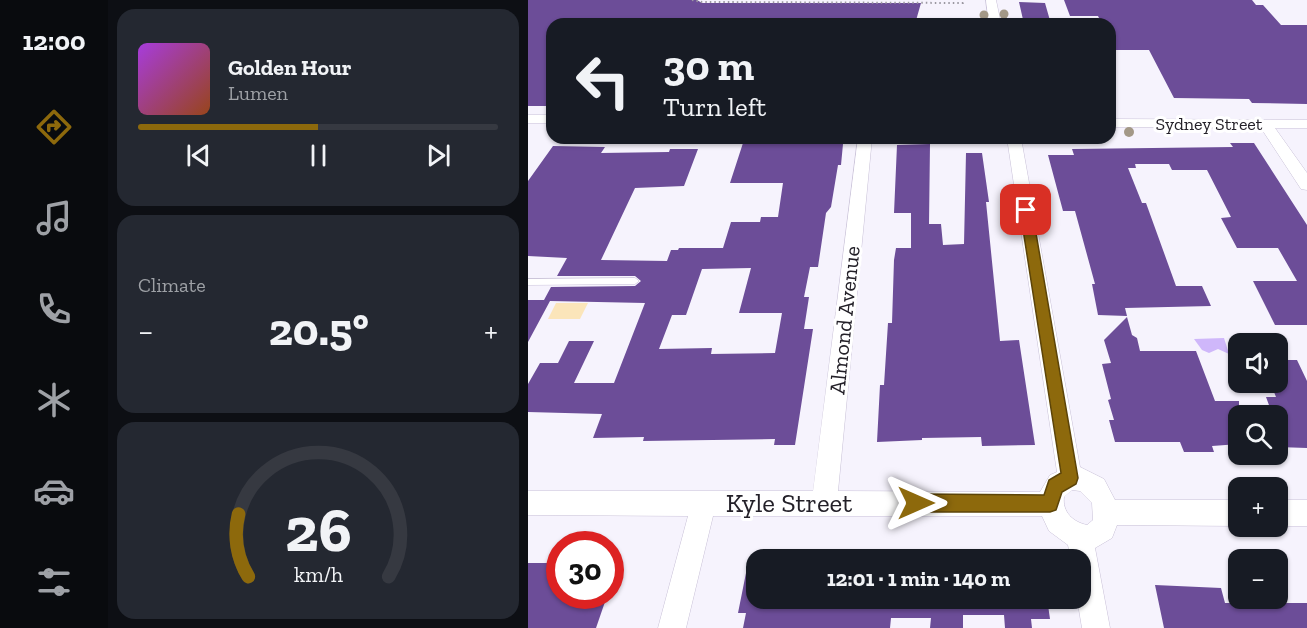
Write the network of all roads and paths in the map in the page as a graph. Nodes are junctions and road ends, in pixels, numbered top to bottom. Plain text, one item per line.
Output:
1 (692, 0) edge
2 (962, 0) edge
3 (992, 0) edge
4 (772, 1) edge
5 (994, 18) edge
6 (528, 119) edge
7 (546, 119) edge
8 (1116, 123) edge
9 (1265, 124) junction
10 (1307, 124) edge
11 (864, 144) edge
12 (1015, 144) edge
13 (1307, 185) edge
14 (635, 281) dead end
15 (528, 282) edge
16 (1070, 478) junction
17 (528, 502) edge
18 (704, 503) junction
19 (824, 503) junction
20 (1050, 504) junction
21 (1107, 512) junction
22 (1228, 513) edge
23 (1288, 513) edge
24 (1307, 513) edge
25 (1080, 538) junction
26 (672, 628) edge
27 (1096, 628) edge

1 - 4 path
2 - 4 path
3 - 5 street
6 - 7 street
8 - 9 street, Sydney Street
9 - 10 street, Sydney Street
9 - 13 street
11 - 19 street, Almond Avenue
12 - 16 street
14 - 15 lane
16 - 20 street
16 - 21 street
17 - 18 street, Kyle Street
18 - 19 street, Kyle Street
18 - 26 street
19 - 20 street, Kyle Street
20 - 25 street
21 - 22 street
21 - 25 street
23 - 24 street
25 - 27 street

